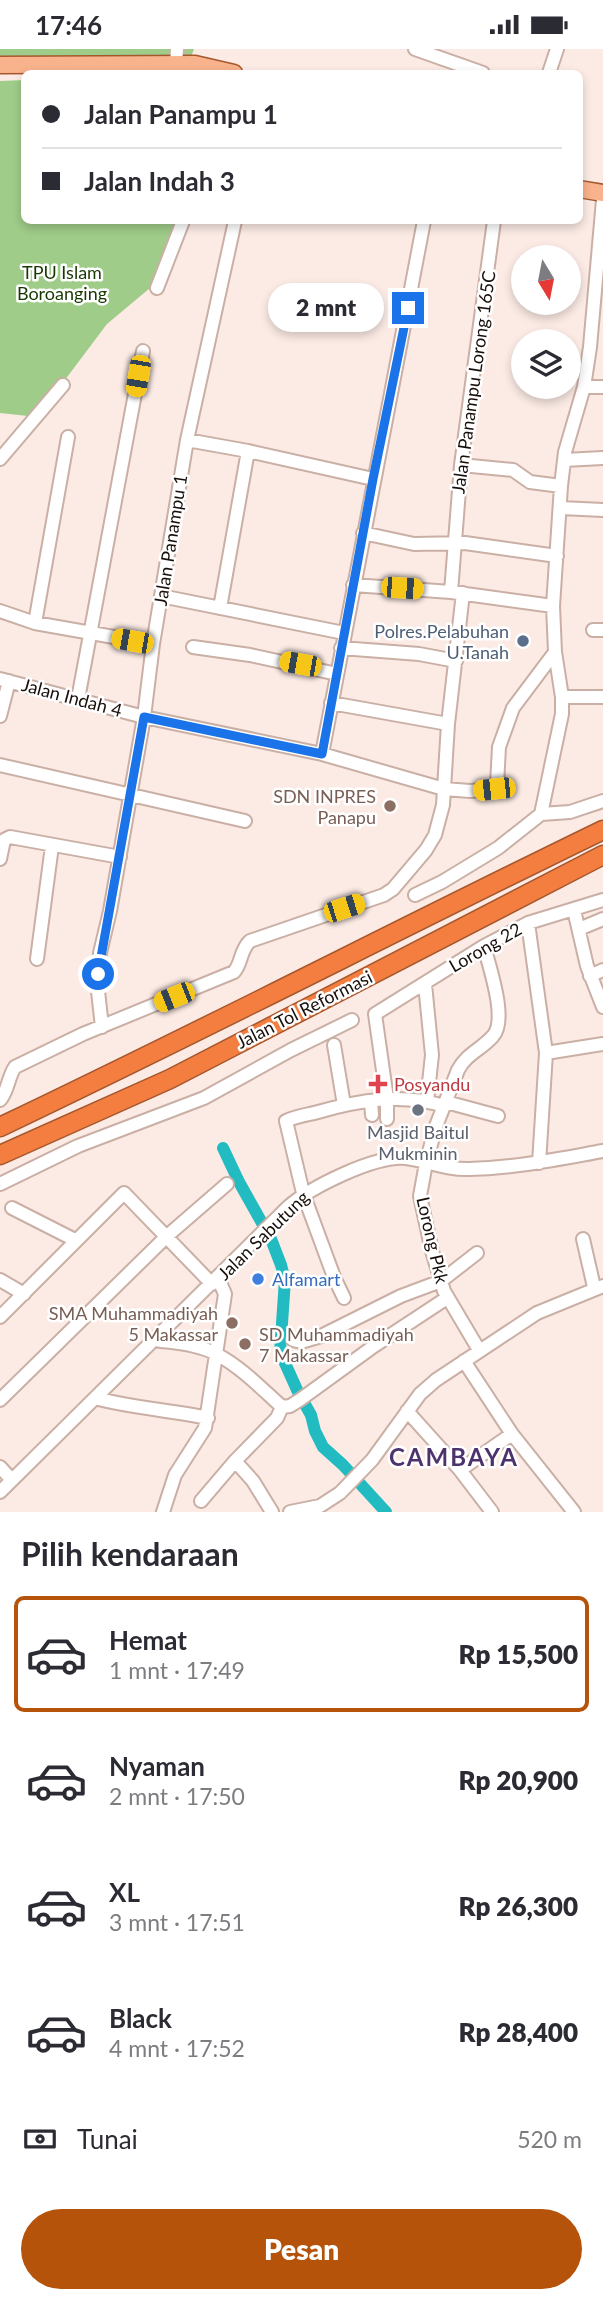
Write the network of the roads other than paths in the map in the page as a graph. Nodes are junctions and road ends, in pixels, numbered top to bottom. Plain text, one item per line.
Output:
1 (415, 49) edge
2 (556, 49) edge
3 (183, 63) edge
4 (0, 65) edge
5 (219, 70) edge
6 (474, 70) edge
7 (550, 70) edge
8 (583, 190) edge
9 (603, 193) edge
10 (603, 200) edge
11 (182, 224) edge
12 (234, 224) edge
13 (423, 224) edge
14 (494, 224) edge
15 (157, 288) dead end
16 (599, 314) edge
17 (143, 351) dead end
18 (64, 385) dead end
19 (584, 387) junction
20 (603, 387) edge
21 (68, 437) dead end
22 (187, 440) junction
23 (248, 451) junction
24 (603, 458) edge
25 (0, 459) edge
26 (564, 460) junction
27 (460, 465) junction
28 (373, 479) junction
29 (561, 486) junction
30 (561, 508) junction
31 (603, 510) edge
32 (363, 533) junction
33 (453, 543) junction
34 (557, 556) junction
35 (353, 585) junction
36 (457, 593) junction
37 (161, 596) junction
38 (553, 606) junction
39 (220, 608) junction
40 (0, 611) edge
41 (35, 623) junction
42 (91, 633) junction
43 (344, 633) junction
44 (153, 644) junction
45 (193, 647) dead end
46 (341, 648) junction
47 (555, 652) junction
48 (456, 661) junction
49 (337, 674) junction
50 (5, 680) edge
51 (562, 697) junction
52 (603, 697) edge
53 (78, 699) junction
54 (331, 703) junction
55 (0, 716) edge
56 (144, 717) junction
57 (448, 724) junction
58 (322, 754) junction
59 (0, 765) edge
60 (444, 789) junction
61 (130, 794) junction
62 (603, 801) edge
63 (541, 814) junction
64 (245, 821) dead end
65 (603, 830) edge
66 (52, 846) junction
67 (1, 852) edge
68 (603, 855) edge
69 (120, 857) junction
70 (415, 895) dead end
71 (603, 900) edge
72 (574, 910) junction
73 (603, 919) edge
74 (528, 923) junction
75 (579, 929) junction
76 (484, 946) junction
77 (37, 959) dead end
78 (603, 970) edge
79 (590, 976) junction
80 (425, 984) junction
81 (603, 1007) edge
82 (352, 1020) dead end
83 (102, 1027) junction
84 (603, 1044) edge
85 (334, 1045) dead end
86 (546, 1053) junction
87 (387, 1099) junction
88 (0, 1100) edge
89 (447, 1100) junction
90 (371, 1101) junction
91 (427, 1101) junction
92 (344, 1105) junction
93 (372, 1115) dead end
94 (498, 1116) dead end
95 (387, 1119) dead end
96 (0, 1127) edge
97 (603, 1151) edge
98 (0, 1156) edge
99 (426, 1163) junction
100 (539, 1163) junction
101 (0, 1184) edge
102 (227, 1184) dead end
103 (303, 1193) junction
104 (12, 1208) dead end
105 (167, 1236) junction
106 (583, 1239) dead end
107 (75, 1240) junction
108 (477, 1253) dead end
109 (0, 1280) edge
110 (215, 1281) junction
111 (441, 1281) junction
112 (599, 1287) edge
113 (24, 1294) junction
114 (344, 1298) dead end
115 (447, 1298) junction
116 (0, 1317) edge
117 (155, 1340) junction
118 (293, 1340) dead end
119 (479, 1350) junction
120 (216, 1353) junction
121 (464, 1361) junction
122 (95, 1398) junction
123 (0, 1400) edge
124 (282, 1407) junction
125 (407, 1411) junction
126 (208, 1418) junction
127 (512, 1434) junction
128 (235, 1461) junction
129 (0, 1467) edge
130 (460, 1470) junction
131 (11, 1479) junction
132 (0, 1492) edge
133 (201, 1501) dead end
134 (322, 1509) edge
135 (163, 1512) edge
136 (272, 1512) edge
137 (290, 1512) edge
138 (492, 1512) edge
139 (574, 1512) edge

1 - 6 street
2 - 7 street
3 - 4 main road
3 - 5 main road
8 - 9 main road
10 - 16 street
11 - 15 street
12 - 22 street, Jalan Panampu 1
13 - 28 street
14 - 27 street, Jalan Panampu Lorong 165C
16 - 19 street
17 - 42 street
18 - 25 street
19 - 20 street
19 - 26 street
21 - 41 street
22 - 23 street
22 - 37 street, Jalan Panampu 1
23 - 28 street
23 - 39 street
24 - 26 street
26 - 29 street
27 - 29 street
27 - 33 street, Jalan Panampu Lorong 165C
28 - 32 street
29 - 30 street
30 - 31 street
30 - 34 street
32 - 33 street
32 - 35 street
33 - 34 street
33 - 36 street, Jalan Panampu Lorong 165C
34 - 38 street
35 - 36 street
35 - 43 street
36 - 38 street
36 - 48 street, Jalan Panampu Lorong 165C
37 - 39 street
37 - 44 street, Jalan Panampu 1
38 - 47 street
39 - 43 street
40 - 41 street
41 - 42 street
42 - 44 street
42 - 53 street
43 - 46 street
44 - 56 street, Jalan Panampu 1
45 - 49 street
46 - 48 street
46 - 49 street
47 - 51 street
47 - 60 street, Jalan Indah 4
48 - 57 street, Jalan Panampu Lorong 165C
49 - 54 street
50 - 53 street, Jalan Indah 4
50 - 55 street
51 - 52 street
51 - 63 street
53 - 56 street, Jalan Indah 4
54 - 57 street
54 - 58 street
56 - 58 street, Jalan Indah 4
56 - 61 street, Jalan Panampu 1
57 - 60 street, Jalan Panampu Lorong 165C
58 - 60 street, Jalan Indah 4
59 - 61 street
60 - 83 street, Jalan Panampu Lorong 165C
61 - 64 street
61 - 69 street, Jalan Panampu 1
62 - 63 street
63 - 70 street
65 - 96 highway, Jalan Tol Reformasi
66 - 67 street
66 - 69 street
66 - 77 street
68 - 98 highway, Jalan Tol Reformasi
69 - 83 street, Jalan Panampu 1
71 - 72 street, Lorong 22
72 - 74 street, Lorong 22
72 - 75 street
73 - 75 street
74 - 76 street, Lorong 22
74 - 86 street
75 - 79 street
76 - 80 street, Lorong 22
76 - 89 street, Lorong Pkk
78 - 79 street
79 - 81 street
80 - 87 street, Lorong 22
80 - 91 street
82 - 101 street
83 - 88 street, Jalan Panampu Lorong 165C
84 - 86 street
85 - 92 street
86 - 100 street
87 - 90 street
87 - 91 street
87 - 95 street
89 - 91 street
89 - 94 street
89 - 99 street, Lorong Pkk
90 - 92 street
90 - 93 street
92 - 103 street
97 - 100 street, Jalan Sabutung
99 - 100 street, Jalan Sabutung
99 - 103 street, Jalan Sabutung
99 - 111 street, Lorong Pkk
102 - 105 street
103 - 110 street, Jalan Sabutung
103 - 114 street
104 - 107 street
105 - 107 street
105 - 110 street
105 - 123 street
106 - 112 street
107 - 113 street
108 - 111 street
109 - 113 street
110 - 117 street, Jalan Sabutung
110 - 120 street
111 - 115 street, Lorong Pkk
111 - 118 street
112 - 119 street
113 - 116 street
115 - 119 street, Lorong Pkk
115 - 124 street
117 - 120 street
117 - 122 street, Jalan Sabutung
119 - 121 street
120 - 124 street
120 - 126 street
121 - 125 street
121 - 127 street
122 - 126 street
122 - 131 street, Jalan Sabutung
124 - 128 street
125 - 130 street
125 - 134 street
126 - 135 street
127 - 130 street
127 - 139 street
128 - 133 street
128 - 136 street
129 - 131 street
130 - 138 street
131 - 132 street, Jalan Sabutung
134 - 137 street

